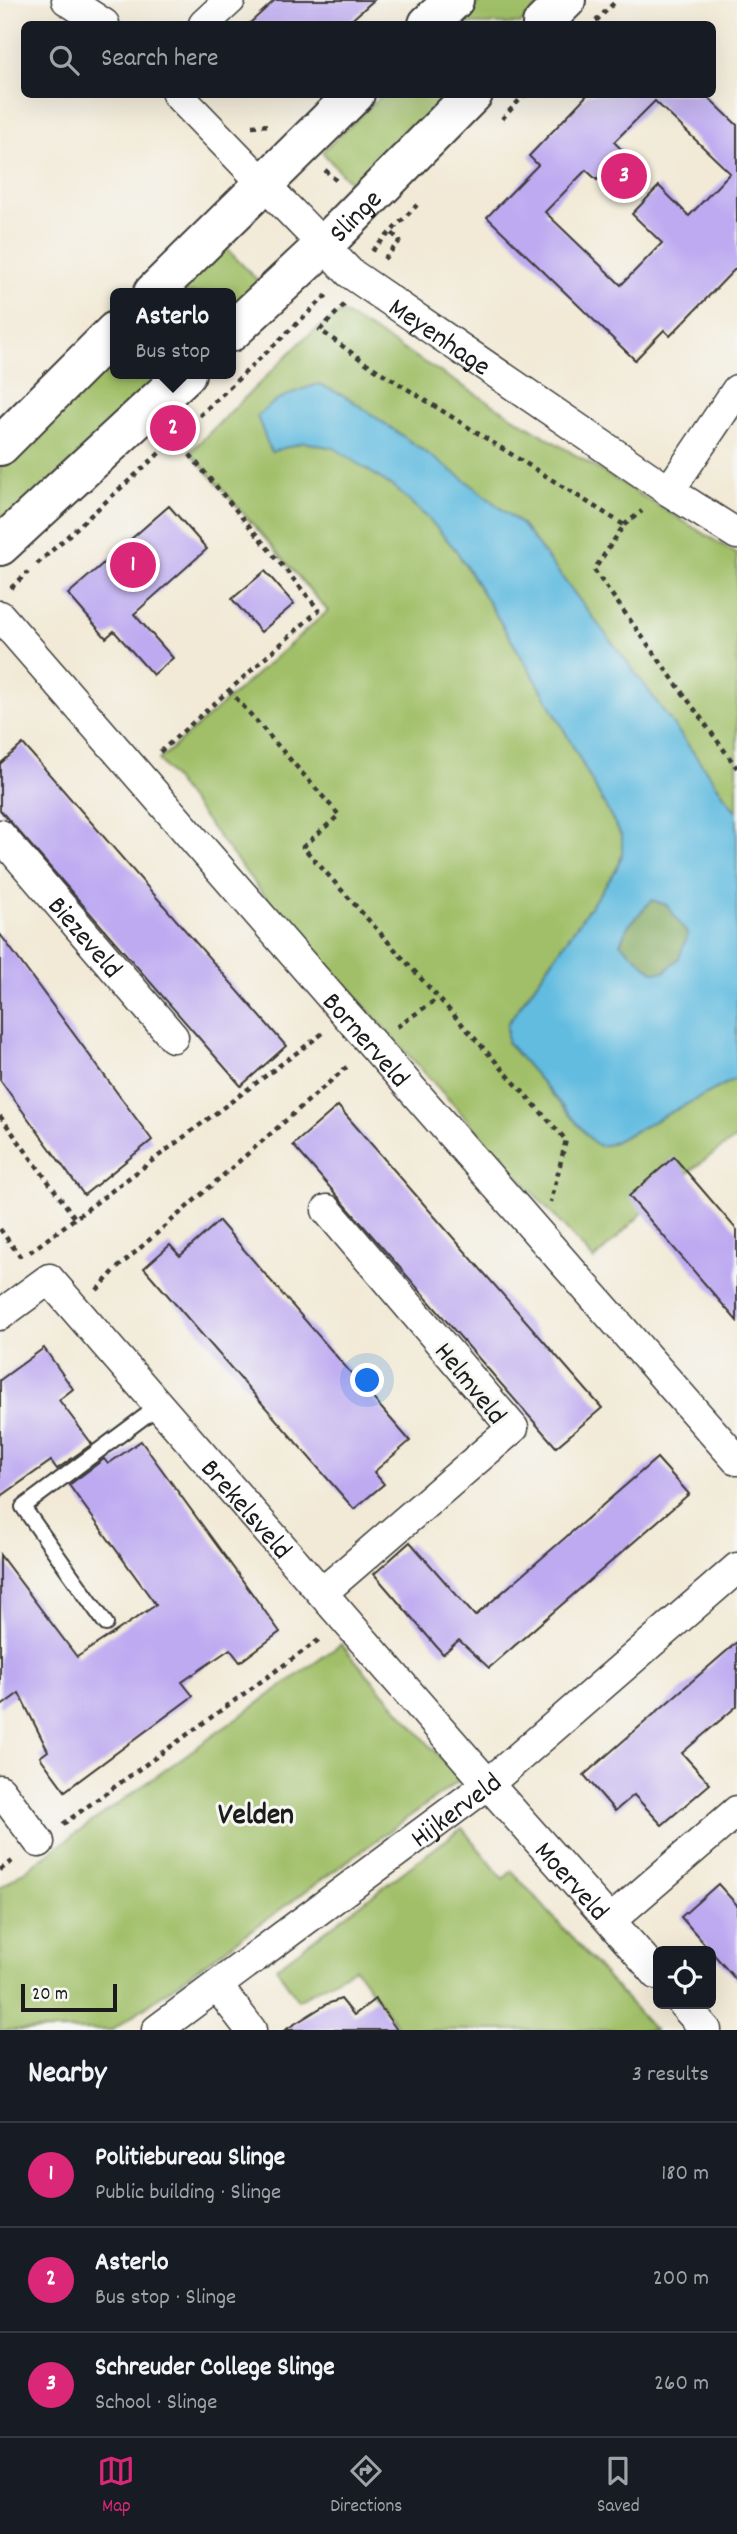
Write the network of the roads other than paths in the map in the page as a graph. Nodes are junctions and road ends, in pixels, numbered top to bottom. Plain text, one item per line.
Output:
1 (67, 0) edge
2 (230, 0) edge
3 (454, 0) edge
4 (566, 0) edge
5 (99, 21) edge
6 (207, 21) edge
7 (431, 21) edge
8 (545, 21) edge
9 (181, 98) edge
10 (351, 98) edge
11 (469, 98) edge
12 (264, 184) junction
13 (323, 246) junction
14 (158, 288) edge
15 (236, 327) edge
16 (110, 336) edge
17 (181, 379) edge
18 (737, 390) edge
19 (0, 446) edge
20 (669, 491) junction
21 (737, 534) edge
22 (0, 545) edge
23 (0, 615) edge
24 (0, 835) edge
25 (173, 1037) dead end
26 (327, 1210) dead end
27 (0, 1315) edge
28 (160, 1405) junction
29 (737, 1460) edge
30 (737, 1568) edge
31 (323, 1592) junction
32 (106, 1624) dead end
33 (488, 1784) junction
34 (0, 1790) edge
35 (737, 1811) edge
36 (39, 1842) road end
37 (611, 1920) junction
38 (653, 1969) edge
39 (217, 1986) junction
40 (687, 2009) edge
41 (157, 2030) edge
42 (250, 2030) edge
43 (706, 2030) edge

1 - 5 street
2 - 6 street
3 - 7 main road
4 - 8 main road
9 - 12 street, Meyenhage
10 - 12 main road
11 - 13 main road, Slinge
12 - 13 street, Meyenhage
12 - 14 main road
13 - 15 main road, Slinge
13 - 20 street, Meyenhage
16 - 19 main road
17 - 22 main road
18 - 20 street
20 - 21 street, Meyenhage
23 - 29 street, Bornerveld
24 - 25 street, Biezeveld
26 - 31 street, Helmveld
27 - 28 street, Brekelsveld
28 - 31 street, Brekelsveld
28 - 32 lane
30 - 33 street, Hijkerveld
31 - 33 street, Brekelsveld
33 - 37 street, Moerveld
33 - 39 street, Hijkerveld
34 - 36 street
35 - 37 street
37 - 38 street, Moerveld
39 - 41 street, Hijkerveld
39 - 42 street
40 - 43 street

